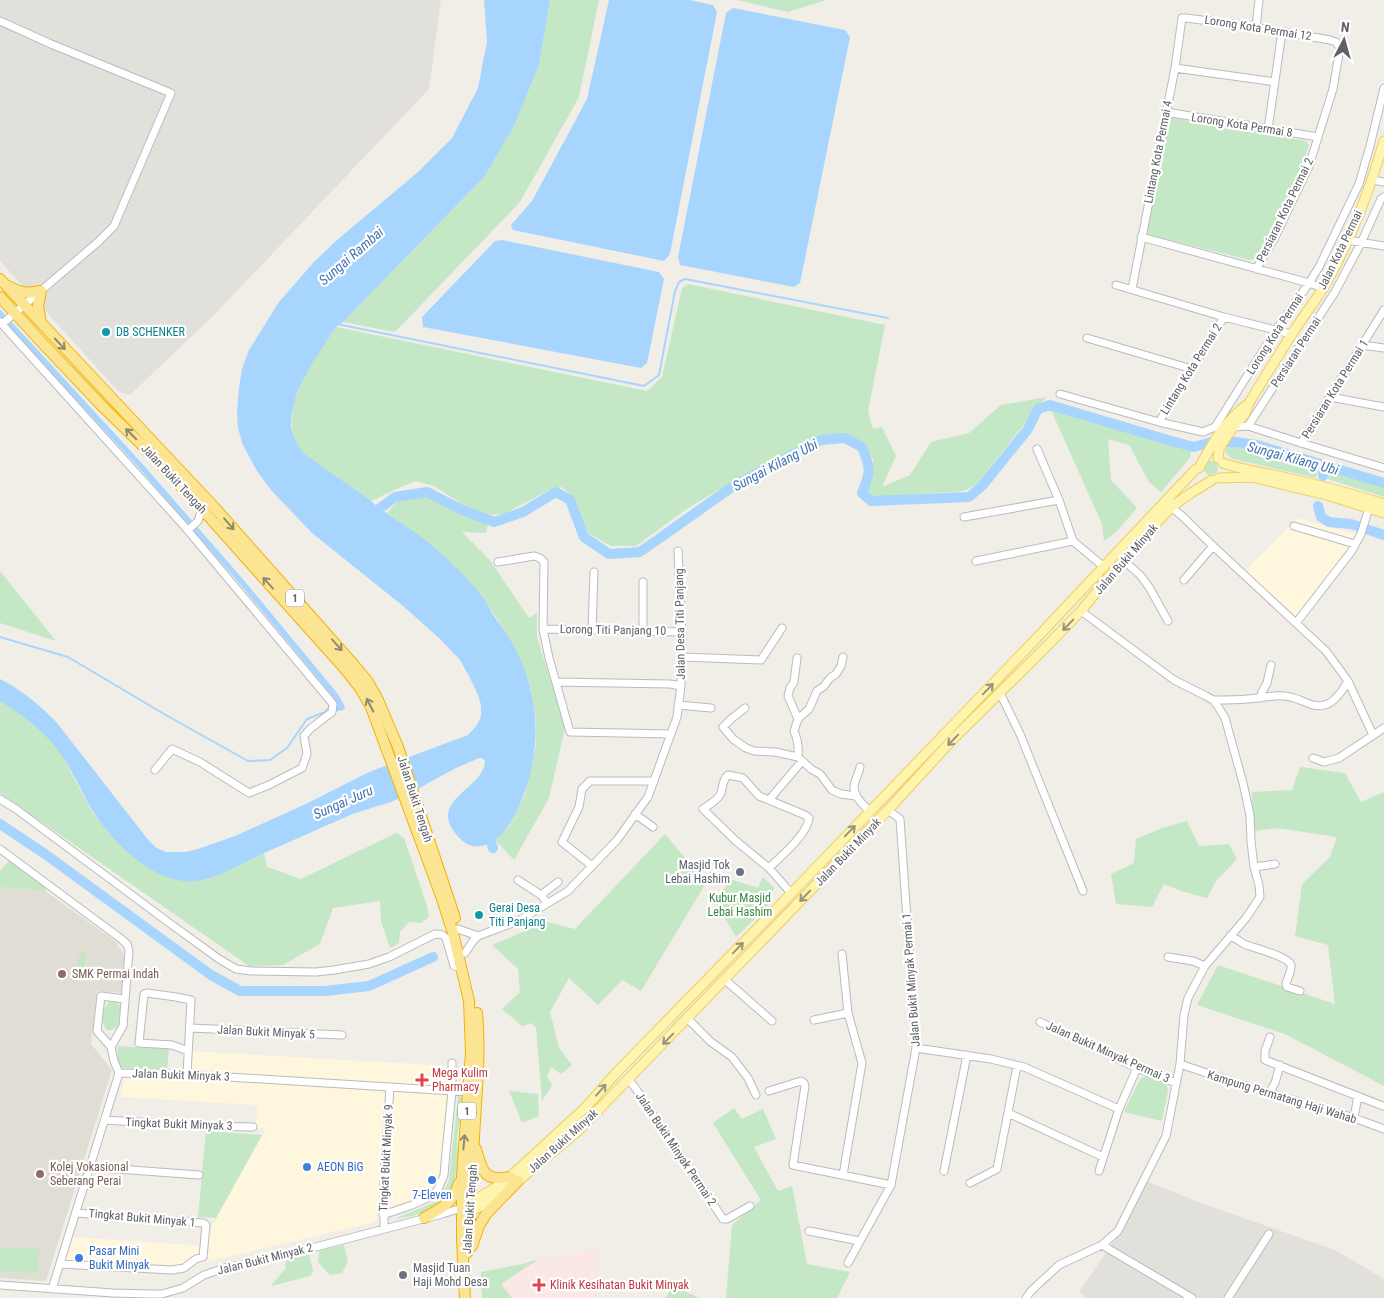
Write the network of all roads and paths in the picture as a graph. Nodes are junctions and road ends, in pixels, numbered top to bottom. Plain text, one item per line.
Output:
1 (1259, 0) edge
2 (1186, 18) joint
3 (0, 21) edge
4 (1256, 27) junction
5 (1282, 32) junction
6 (1330, 40) joint
7 (1175, 68) junction
8 (1275, 82) junction
9 (1384, 88) edge
10 (1166, 112) junction
11 (1268, 129) junction
12 (1318, 137) junction
13 (1384, 141) edge
14 (1372, 180) junction
15 (1384, 182) edge
16 (1384, 197) edge
17 (1141, 237) junction
18 (1347, 240) junction
19 (1361, 243) junction
20 (1384, 246) edge
21 (1256, 269) junction
22 (2, 281) edge
23 (1309, 283) junction
24 (1116, 285) dead end
25 (1323, 288) junction
26 (1132, 289) junction
27 (41, 290) junction
28 (0, 297) edge
29 (24, 305) junction
30 (1384, 310) edge
31 (1224, 317) junction
32 (6, 319) edge
33 (42, 325) junction
34 (1276, 330) junction
35 (1292, 334) junction
36 (1087, 338) dead end
37 (1362, 345) junction
38 (1384, 348) edge
39 (1192, 369) junction
40 (1060, 394) dead end
41 (1330, 397) junction
42 (1384, 407) edge
43 (1159, 422) junction
44 (1248, 426) junction
45 (1227, 430) junction
46 (1301, 444) junction
47 (1037, 450) dead end
48 (1220, 457) junction
49 (1200, 465) junction
50 (1384, 468) edge
51 (1215, 479) junction
52 (1059, 500) junction
53 (1384, 504) edge
54 (1171, 507) junction
55 (1369, 508) junction
56 (202, 509) junction
57 (1384, 513) edge
58 (964, 517) dead end
59 (212, 521) junction
60 (193, 526) junction
61 (1294, 526) dead end
62 (1073, 541) junction
63 (1355, 544) junction
64 (1212, 546) junction
65 (678, 551) dead end
66 (1123, 560) junction
67 (976, 561) dead end
68 (498, 562) dead end
69 (1104, 567) junction
70 (594, 572) dead end
71 (1184, 580) dead end
72 (644, 582) dead end
73 (1080, 612) junction
74 (1168, 621) dead end
75 (1296, 623) junction
76 (782, 628) dead end
77 (543, 629) junction
78 (592, 630) junction
79 (643, 632) junction
80 (682, 632) junction
81 (682, 657) junction
82 (797, 658) dead end
83 (843, 658) dead end
84 (1271, 665) dead end
85 (1348, 681) junction
86 (556, 682) junction
87 (681, 686) junction
88 (1000, 693) junction
89 (1260, 698) junction
90 (1213, 700) junction
91 (678, 705) junction
92 (711, 708) dead end
93 (745, 708) dead end
94 (798, 719) junction
95 (1384, 728) edge
96 (671, 734) junction
97 (1373, 735) junction
98 (1313, 758) dead end
99 (800, 759) junction
100 (860, 767) dead end
101 (155, 770) dead end
102 (654, 781) junction
103 (856, 796) junction
104 (0, 800) edge
105 (769, 800) junction
106 (411, 802) junction
107 (888, 810) junction
108 (869, 811) junction
109 (636, 814) junction
110 (653, 827) dead end
111 (0, 849) edge
112 (1275, 864) dead end
113 (592, 866) junction
114 (1254, 867) junction
115 (769, 868) junction
116 (518, 880) dead end
117 (558, 882) dead end
118 (1083, 891) dead end
119 (790, 893) junction
120 (541, 895) junction
121 (547, 903) junction
122 (458, 929) junction
123 (478, 936) junction
124 (1230, 936) junction
125 (465, 953) junction
126 (842, 954) dead end
127 (1168, 957) dead end
128 (461, 966) junction
129 (1205, 966) junction
130 (715, 971) junction
131 (724, 979) junction
132 (704, 983) junction
133 (714, 990) junction
134 (1300, 992) dead end
135 (125, 999) junction
136 (848, 1012) junction
137 (687, 1018) junction
138 (814, 1020) dead end
139 (772, 1021) dead end
140 (1040, 1022) dead end
141 (190, 1028) junction
142 (342, 1036) dead end
143 (1270, 1037) dead end
144 (111, 1047) junction
145 (916, 1048) junction
146 (188, 1051) junction
147 (967, 1055) junction
148 (452, 1063) dead end
149 (1180, 1064) junction
150 (1280, 1065) junction
151 (1017, 1066) junction
152 (1137, 1068) junction
153 (119, 1073) junction
154 (187, 1075) junction
155 (628, 1080) junction
156 (1176, 1083) junction
157 (390, 1087) junction
158 (452, 1091) junction
159 (769, 1091) dead end
160 (469, 1092) junction
161 (1269, 1093) junction
162 (756, 1095) dead end
163 (1358, 1096) junction
164 (1383, 1106) edge
165 (1119, 1109) junction
166 (1008, 1113) junction
167 (1354, 1118) junction
168 (104, 1120) junction
169 (253, 1127) dead end
170 (1384, 1129) edge
171 (474, 1139) junction
172 (1104, 1157) junction
173 (90, 1167) junction
174 (1099, 1171) dead end
175 (944, 1172) dead end
176 (199, 1175) dead end
177 (842, 1175) junction
178 (462, 1176) junction
179 (514, 1179) junction
180 (970, 1183) dead end
181 (891, 1185) junction
182 (471, 1201) junction
183 (750, 1206) dead end
184 (465, 1211) junction
185 (76, 1213) junction
186 (383, 1215) junction
187 (424, 1218) junction
188 (384, 1229) junction
189 (809, 1231) dead end
190 (1270, 1234) dead end
191 (859, 1241) junction
192 (1102, 1245) junction
193 (203, 1257) joint
194 (848, 1263) dead end
195 (60, 1264) junction
196 (464, 1278) junction
197 (0, 1285) edge
198 (52, 1289) junction
199 (113, 1295) edge
200 (466, 1298) edge
201 (1026, 1298) edge
202 (1192, 1298) edge
203 (1228, 1298) edge

1 - 4 street
2 - 4 street, Lorong Kota Permai 12
2 - 7 street, Lintang Kota Permai 4
3 - 27 street
4 - 5 street, Lorong Kota Permai 12
5 - 6 street, Lorong Kota Permai 12
5 - 8 street
6 - 12 street, Persiaran Kota Permai 2
7 - 8 street
7 - 10 street, Lintang Kota Permai 4
8 - 11 street
9 - 23 street, Lorong Kota Permai
10 - 11 street, Lorong Kota Permai 8
10 - 17 street, Lintang Kota Permai 4
11 - 12 street, Lorong Kota Permai 8
12 - 21 street, Persiaran Kota Permai 2
13 - 14 main road, Jalan Kota Permai
14 - 15 street
14 - 18 main road, Jalan Kota Permai
16 - 19 street, Persiaran Permai
17 - 21 street
17 - 26 street, Lintang Kota Permai 4
18 - 19 street
18 - 25 main road, Jalan Kota Permai
19 - 20 street
19 - 44 street, Persiaran Permai
21 - 23 street
22 - 27 highway
22 - 29 highway, Jalan Bukit Tengah / 1
23 - 25 street
23 - 34 street, Lorong Kota Permai
24 - 26 street
25 - 35 main road, Jalan Kota Permai
26 - 31 street
27 - 29 street
27 - 33 highway
28 - 32 highway, Jalan Bukit Tengah / 1
29 - 32 street
29 - 33 highway, Jalan Bukit Tengah / 1
30 - 37 street, Persiaran Kota Permai 1
31 - 34 street
31 - 39 street, Lintang Kota Permai 2
56 -> 32 highway, Jalan Bukit Tengah / 1
32 - 60 street
33 -> 106 highway, Jalan Bukit Tengah / 1
34 - 35 street
34 - 43 street, Lorong Kota Permai
35 - 45 main road, Jalan Kota Permai
36 - 39 street
37 - 38 street
37 - 41 street, Persiaran Kota Permai 1
39 - 43 street, Lintang Kota Permai 2
40 - 43 street, Lorong Kota Permai
41 - 42 street
41 - 46 street, Persiaran Kota Permai 1
44 - 45 street
44 - 46 street
45 - 48 main road, Jalan Kota Permai
45 - 49 main road, Jalan Kota Permai
46 - 50 street
47 - 52 street
48 - 49 main road
48 - 51 main road
48 - 53 main road
49 - 51 main road
49 - 69 main road, Jalan Bukit Minyak
51 - 54 main road, Jalan Bukit Minyak
51 - 55 main road
52 - 58 street
52 - 62 street
54 - 64 street
54 - 66 main road, Jalan Bukit Minyak
55 - 57 main road
55 - 63 street
56 - 59 highway, Jalan Bukit Tengah / 1
56 - 60 street
59 - 60 street
106 -> 59 highway, Jalan Bukit Tengah / 1
60 - 101 street
61 - 63 street
62 - 67 street
62 - 69 street
63 - 75 street
64 - 71 street
64 - 75 street
65 - 80 street, Jalan Desa Titi Panjang
66 - 73 main road, Jalan Bukit Minyak
66 - 74 street
68 - 77 street
108 -> 69 main road, Jalan Bukit Minyak
70 - 78 street
72 - 79 street
73 -> 88 main road, Jalan Bukit Minyak
73 - 90 street
75 - 85 street
76 - 81 street
77 - 78 street, Lorong Titi Panjang 10
77 - 86 street
78 - 79 street, Lorong Titi Panjang 10
79 - 80 street, Lorong Titi Panjang 10
80 - 81 street, Jalan Desa Titi Panjang
81 - 87 street, Jalan Desa Titi Panjang
82 - 94 street
83 - 94 street
84 - 89 street
85 - 89 street
85 - 97 street
86 - 87 street
86 - 96 street
87 - 91 street, Jalan Desa Titi Panjang
88 -> 107 main road, Jalan Bukit Minyak
88 - 118 street
89 - 90 street
90 - 114 street
91 - 92 street
91 - 96 street, Jalan Desa Titi Panjang
93 - 99 street
94 - 99 street
95 - 97 street
96 - 102 street, Jalan Desa Titi Panjang
97 - 98 street
99 - 103 street
99 - 105 street
100 - 103 street
102 - 109 street, Jalan Desa Titi Panjang
102 - 113 street
103 - 108 street
104 - 128 street
105 - 115 street
105 - 115 street
106 - 122 highway, Jalan Bukit Tengah / 1
106 - 128 highway, Jalan Bukit Tengah / 1
107 -> 131 main road, Jalan Bukit Minyak
107 - 145 street, Jalan Bukit Minyak Permai 1
119 -> 108 main road, Jalan Bukit Minyak
109 - 110 street
109 - 113 street, Jalan Desa Titi Panjang
111 - 135 street
112 - 114 street
113 - 121 street, Jalan Desa Titi Panjang
114 - 124 street
115 - 119 street
116 - 120 street
117 - 120 street
130 -> 119 main road, Jalan Bukit Minyak
120 - 121 street
121 - 123 street, Jalan Desa Titi Panjang
122 - 123 street
122 - 125 highway, Jalan Bukit Tengah / 1
123 - 125 street
124 - 129 street
124 - 134 street
125 - 171 highway, Jalan Bukit Tengah / 1
126 - 136 street
127 - 129 street
128 - 160 highway, Jalan Bukit Tengah / 1
129 - 149 street
130 - 131 main road
130 - 132 main road, Jalan Bukit Minyak
131 - 133 main road, Jalan Bukit Minyak
131 - 139 street
132 - 133 main road
179 -> 132 main road, Jalan Bukit Minyak
133 - 137 main road, Jalan Bukit Minyak
135 - 144 street
135 - 144 street
136 - 138 street
136 - 177 street
137 -> 155 main road, Jalan Bukit Minyak
137 - 162 street
140 - 152 street, Jalan Bukit Minyak Permai 3
141 - 142 street, Jalan Bukit Minyak 5
141 - 146 street
141 - 146 street
143 - 150 street
144 - 153 street
145 - 147 street
145 - 181 street, Jalan Bukit Minyak Permai 1
146 - 154 street
147 - 151 street
147 - 175 street
148 - 158 street
149 - 156 street
149 - 161 street, Kampung Permatang Haji Wahab
150 - 161 street
150 - 163 street
151 - 165 street
151 - 166 street
152 - 156 street, Jalan Bukit Minyak Permai 3
152 - 165 street
153 - 154 street, Jalan Bukit Minyak 3
153 - 168 street, Jalan Bukit Minyak 3
154 - 157 street, Jalan Bukit Minyak 3
155 - 179 main road, Jalan Bukit Minyak
155 - 183 street, Jalan Bukit Minyak Permai 2
156 - 192 street
157 - 158 street, Jalan Bukit Minyak 3
157 - 186 street, Tingkat Bukit Minyak 9
158 - 160 street, Jalan Bukit Minyak 3
158 - 186 street
159 - 177 street
178 -> 160 highway, Jalan Bukit Tengah / 1
161 - 167 street, Kampung Permatang Haji Wahab
163 - 164 street
163 - 167 street
165 - 172 street
166 - 172 street
166 - 180 street
167 - 170 street, Kampung Permatang Haji Wahab
168 - 169 street, Tingkat Bukit Minyak 3
168 - 173 street, Jalan Bukit Minyak 3
171 - 179 highway
171 - 182 highway, Jalan Bukit Tengah / 1
172 - 174 street
173 - 176 street
173 - 185 street, Jalan Bukit Minyak 3
177 - 181 street
178 - 184 highway, Jalan Bukit Tengah / 1
178 - 187 highway
179 - 182 main road, Jalan Bukit Minyak
179 - 184 main road, Jalan Bukit Minyak
179 - 196 highway
181 - 191 street, Jalan Bukit Minyak Permai 1
182 - 184 highway, Jalan Bukit Tengah / 1
184 - 187 street, Jalan Bukit Minyak 2
184 - 196 highway, Jalan Bukit Tengah / 1
185 - 193 street, Tingkat Bukit Minyak 1
185 - 195 street, Jalan Bukit Minyak 3
186 - 188 street, Tingkat Bukit Minyak 9
187 - 188 street, Jalan Bukit Minyak 2
188 - 199 street, Jalan Bukit Minyak 2
189 - 191 street
190 - 203 street
191 - 194 street, Jalan Bukit Minyak Permai 1
192 - 201 street
192 - 202 street
193 - 195 street, Jalan Bukit Minyak 2
195 - 198 street, Jalan Bukit Minyak 3
196 - 200 highway, 1
197 - 198 street, Jalan Bukit Minyak 2
198 - 199 street, Jalan Bukit Minyak 2

